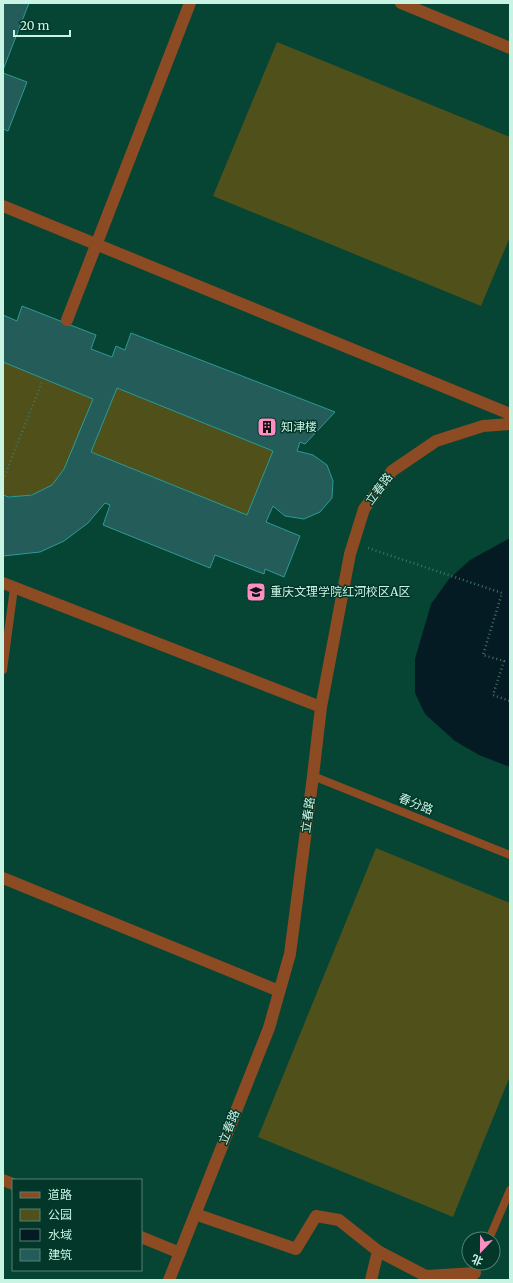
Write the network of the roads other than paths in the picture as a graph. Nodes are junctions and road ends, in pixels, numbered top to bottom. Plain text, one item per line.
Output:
1 (190, 3) edge
2 (401, 3) edge
3 (510, 48) edge
4 (3, 206) edge
5 (96, 244) junction
6 (67, 320) dead end
7 (510, 414) edge
8 (510, 424) edge
9 (9, 586) edge
10 (3, 670) edge
11 (320, 707) junction
12 (313, 776) junction
13 (510, 855) edge
14 (3, 878) edge
15 (279, 991) junction
16 (510, 1190) edge
17 (195, 1214) junction
18 (492, 1231) edge
19 (142, 1237) edge
20 (378, 1250) junction
21 (180, 1252) junction
22 (475, 1272) edge
23 (169, 1280) edge
24 (371, 1280) edge

1 - 5 street
2 - 3 street
4 - 5 street
5 - 6 street
5 - 7 street
8 - 11 street, 立春路
9 - 10 lane
9 - 11 street
11 - 12 street, 立春路
12 - 13 lane, 春分路
12 - 15 street, 立春路
14 - 15 street
15 - 17 street, 立春路
16 - 18 lane
17 - 20 street
17 - 21 street, 立春路
19 - 21 street
20 - 22 street
20 - 24 street
21 - 23 street, 立春路

